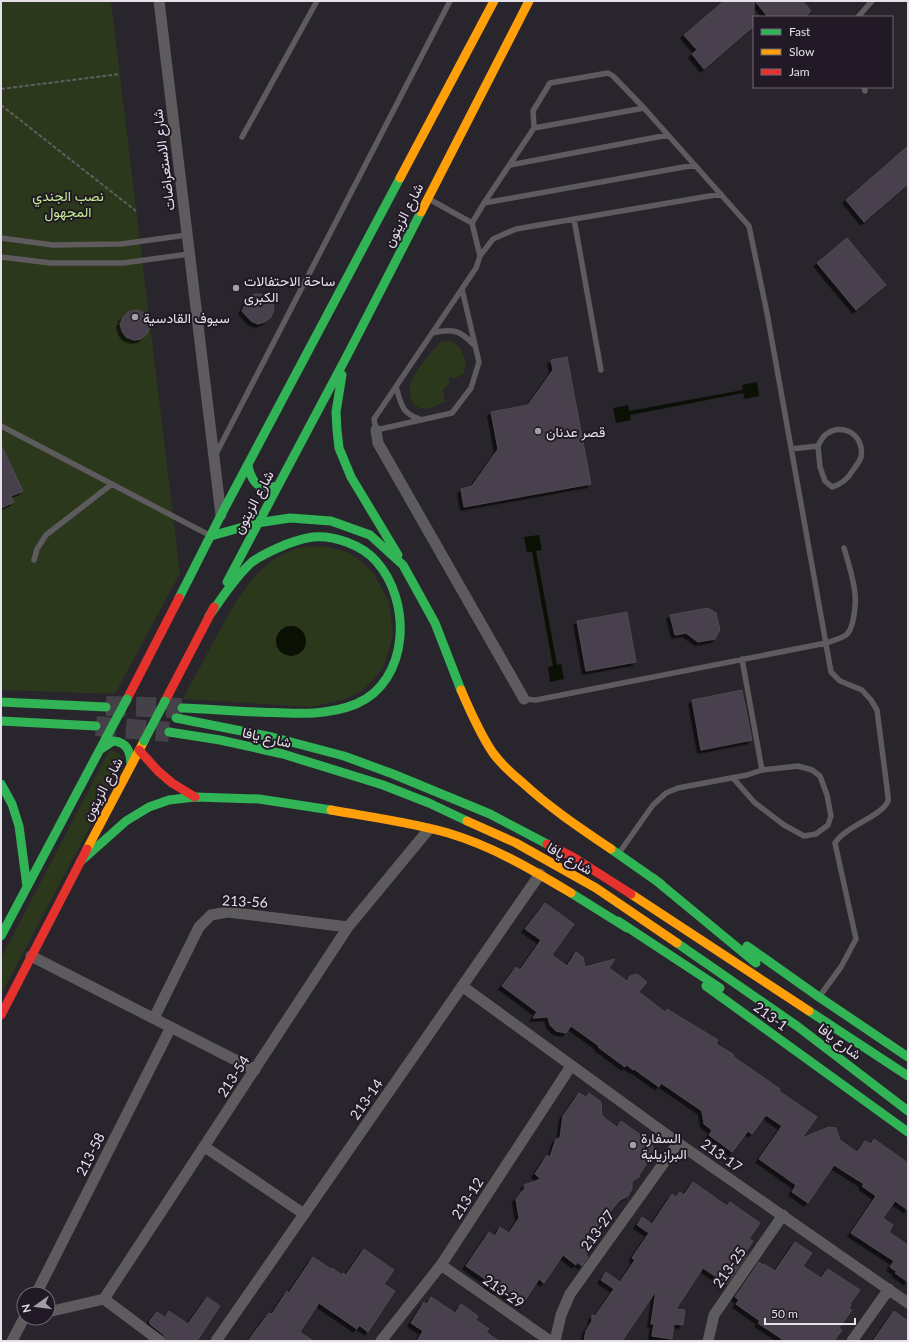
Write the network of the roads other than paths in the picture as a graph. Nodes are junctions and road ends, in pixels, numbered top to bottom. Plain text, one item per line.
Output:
1 (159, 1) edge
2 (317, 1) edge
3 (450, 1) edge
4 (494, 1) edge
5 (872, 1) edge
6 (528, 2) edge
7 (859, 16) edge
8 (644, 108) junction
9 (534, 128) junction
10 (668, 135) junction
11 (242, 137) dead end
12 (510, 165) junction
13 (695, 165) junction
14 (721, 194) junction
15 (427, 198) junction
16 (484, 203) junction
17 (574, 219) junction
18 (472, 223) junction
19 (187, 235) junction
20 (1, 238) edge
21 (189, 254) junction
22 (480, 256) junction
23 (1, 257) edge
24 (462, 289) junction
25 (432, 333) junction
26 (475, 346) junction
27 (349, 352) junction
28 (601, 370) dead end
29 (396, 387) junction
30 (422, 420) junction
31 (1, 426) edge
32 (376, 430) junction
33 (818, 446) junction
34 (791, 449) junction
35 (214, 456) junction
36 (248, 466) junction
37 (112, 484) junction
38 (277, 486) junction
39 (221, 515) junction
40 (257, 523) junction
41 (211, 536) junction
42 (844, 548) dead end
43 (34, 560) dead end
44 (404, 565) junction
45 (209, 616) junction
46 (826, 643) junction
47 (742, 660) junction
48 (524, 699) joint
49 (1, 702) edge
50 (103, 706) tunnel mouth
51 (182, 708) tunnel mouth
52 (176, 718) tunnel mouth
53 (1, 720) edge
54 (96, 726) tunnel mouth
55 (169, 732) tunnel mouth
56 (100, 749) junction
57 (139, 750) junction
58 (131, 763) junction
59 (762, 770) junction
60 (733, 778) junction
61 (1, 784) edge
62 (195, 797) junction
63 (428, 828) junction
64 (619, 854) junction
65 (80, 862) junction
66 (540, 874) junction
67 (653, 878) junction
68 (27, 887) junction
69 (618, 921) junction
70 (348, 927) junction
71 (1, 936) edge
72 (31, 956) junction
73 (462, 986) junction
74 (819, 997) junction
75 (1, 1015) edge
76 (154, 1018) junction
77 (776, 1026) dead end
78 (171, 1027) junction
79 (809, 1047) dead end
80 (908, 1057) edge
81 (571, 1066) junction
82 (255, 1070) junction
83 (908, 1075) edge
84 (908, 1112) edge
85 (908, 1132) edge
86 (678, 1143) junction
87 (204, 1147) junction
88 (304, 1214) junction
89 (784, 1215) junction
90 (441, 1265) junction
91 (40, 1286) edge
92 (889, 1289) junction
93 (104, 1299) junction
94 (908, 1303) edge
95 (56, 1310) edge
96 (20, 1326) edge
97 (12, 1341) edge
98 (160, 1341) edge
99 (216, 1341) edge
100 (381, 1341) edge
101 (550, 1341) edge
102 (555, 1341) edge
103 (708, 1341) edge
104 (852, 1341) edge

1 - 19 street, شارع الاستعراضات
2 - 11 lane
3 - 35 lane
4 - 36 main road, شارع الزيتون
5 - 7 lane
6 - 15 main road, شارع الزيتون
8 - 9 lane
8 - 9 lane
8 - 10 lane
9 - 12 lane
10 - 12 lane
10 - 13 lane
12 - 16 lane
13 - 14 lane
13 - 16 lane
14 - 17 lane
14 - 34 lane
15 - 18 lane
15 - 27 main road, شارع الزيتون
16 - 18 lane
17 - 22 lane
17 - 28 lane
18 - 22 lane
19 - 20 lane
19 - 21 street, شارع الاستعراضات
21 - 23 lane
21 - 35 street, شارع الاستعراضات
22 - 24 lane
24 - 25 lane
24 - 26 lane
25 - 26 lane
25 - 29 lane
26 - 30 lane
27 - 38 main road, شارع الزيتون
27 - 44 main road
29 - 30 lane
29 - 32 lane
30 - 32 lane
31 - 37 lane
32 - 48 street
33 - 33 lane
33 - 34 lane
34 - 46 lane
35 - 39 street, شارع الاستعراضات
36 - 38 main road
36 - 39 main road, شارع الزيتون
37 - 41 lane
37 - 43 lane
38 - 40 main road, شارع الزيتون
39 - 41 main road, شارع الزيتون
40 - 41 main road
40 - 44 main road
40 - 45 main road, شارع الزيتون
41 - 56 main road, شارع الزيتون, bridge
42 - 46 lane
44 - 64 main road
45 - 51 main road
45 - 57 main road, شارع الزيتون, bridge
46 - 47 lane
46 - 74 lane
47 - 48 lane
47 - 59 lane
49 - 50 main road
52 - 83 main road, شارع يافا
53 - 54 main road
55 - 84 main road, شارع يافا
56 - 58 main road
56 - 68 main road, شارع الزيتون
57 - 58 main road, شارع الزيتون
57 - 62 main road
58 - 65 main road, شارع الزيتون
59 - 60 lane
59 - 60 lane
60 - 64 lane
61 - 68 main road
62 - 63 main road
62 - 65 main road
63 - 66 main road
63 - 70 street, 213-54
64 - 67 main road
65 - 72 main road, شارع الزيتون
66 - 69 main road
66 - 73 street, 213-14
67 - 74 main road
67 - 83 main road
68 - 71 main road, شارع الزيتون
69 - 77 main road
69 - 85 main road, 213-1
70 - 76 street, 213-56
70 - 82 street, 213-54
72 - 75 main road, شارع الزيتون
72 - 76 street
73 - 81 street, 213-17
73 - 88 street, 213-14
74 - 80 main road
76 - 78 street
78 - 82 street
78 - 91 street, 213-58
79 - 84 main road
81 - 86 street, 213-17
81 - 90 street, 213-12
82 - 87 street, 213-54
86 - 89 street, 213-17
86 - 102 street, 213-27
87 - 88 street
87 - 93 street, 213-54
88 - 99 street, 213-14
89 - 92 street, 213-17
89 - 103 street, 213-25
90 - 100 street, 213-12
90 - 101 street, 213-29
92 - 94 street, 213-17
92 - 104 street
93 - 95 street
93 - 98 street
96 - 97 street

